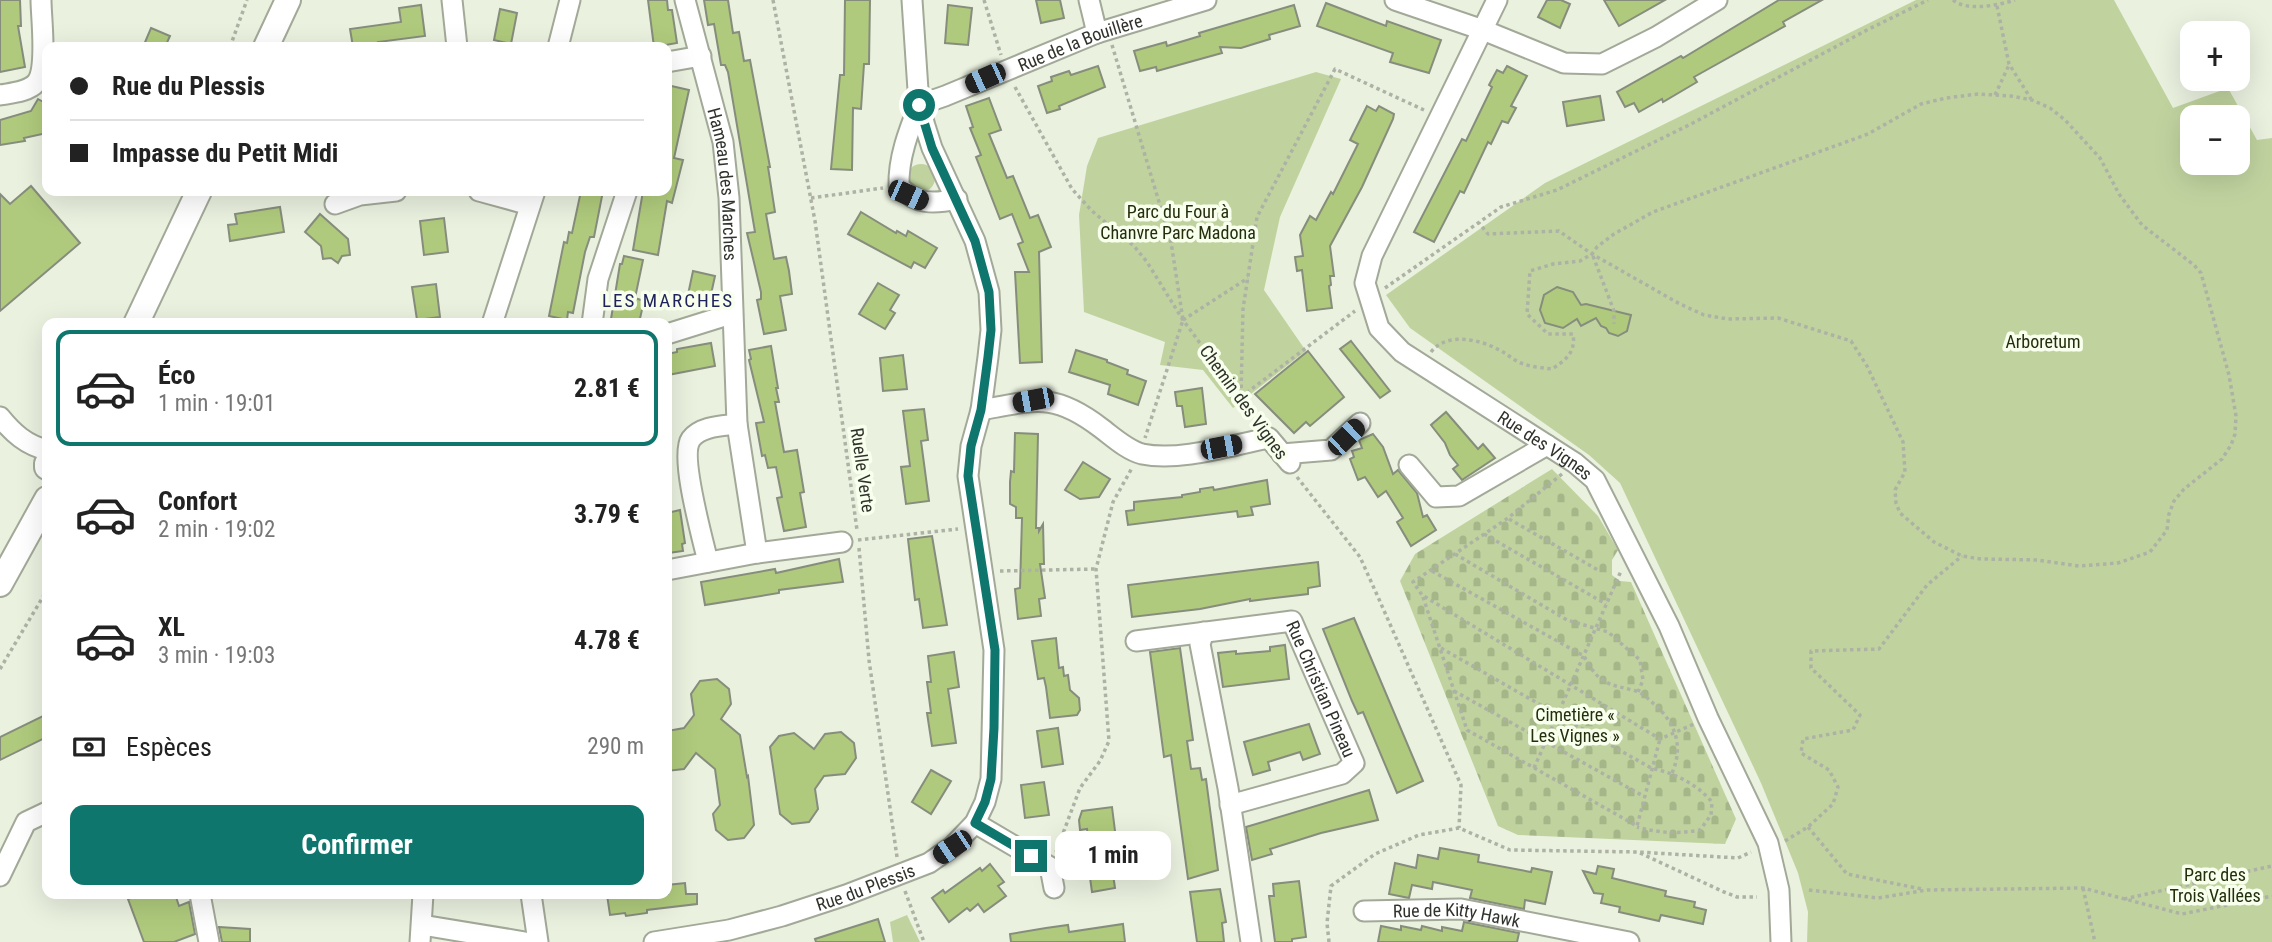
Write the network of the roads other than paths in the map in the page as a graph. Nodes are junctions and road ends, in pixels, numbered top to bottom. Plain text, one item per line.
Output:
1 (41, 0) edge
2 (288, 0) edge
3 (452, 0) edge
4 (570, 0) edge
5 (685, 0) edge
6 (912, 0) edge
7 (1089, 0) edge
8 (1206, 0) edge
9 (1395, 0) edge
10 (1497, 0) edge
11 (1717, 0) edge
12 (1483, 30) junction
13 (1097, 33) junction
14 (268, 42) edge
15 (456, 42) edge
16 (559, 42) edge
17 (701, 56) junction
18 (672, 61) edge
19 (0, 95) edge
20 (919, 105) junction
21 (198, 196) edge
22 (357, 196) edge
23 (625, 196) edge
24 (533, 198) edge
25 (957, 199) junction
26 (335, 204) dead end
27 (731, 314) junction
28 (139, 318) edge
29 (494, 318) edge
30 (593, 318) edge
31 (672, 332) edge
32 (981, 410) junction
33 (0, 417) edge
34 (1360, 423) dead end
35 (737, 424) junction
36 (1547, 445) junction
37 (42, 448) edge
38 (1409, 466) dead end
39 (42, 508) edge
40 (850, 541) road end
41 (757, 553) junction
42 (708, 562) junction
43 (672, 569) edge
44 (0, 584) edge
45 (1204, 632) junction
46 (1136, 641) dead end
47 (1230, 805) junction
48 (42, 815) edge
49 (975, 823) junction
50 (0, 876) edge
51 (1054, 888) dead end
52 (201, 899) edge
53 (424, 899) edge
54 (532, 899) edge
55 (1364, 911) dead end
56 (421, 933) edge
57 (1621, 941) edge
58 (209, 942) edge
59 (525, 942) edge
60 (538, 942) edge
61 (654, 942) edge
62 (1251, 942) edge
63 (1781, 942) edge

1 - 19 street
2 - 14 main road
3 - 15 street
4 - 16 street
5 - 17 street, Hameau des Marches
6 - 20 street, Rue du Plessis
7 - 13 street
8 - 13 street, Rue de la Bouillère
9 - 12 street
10 - 12 street, Rue des Vignes
11 - 12 street
12 - 36 street, Rue des Vignes
13 - 20 street, Rue de la Bouillère
17 - 18 street
17 - 27 street, Hameau des Marches
20 - 25 street, Rue du Plessis
20 - 25 street, Rue du Plessis
21 - 28 main road
22 - 26 street
23 - 30 street
24 - 29 street
25 - 32 street, Rue du Plessis
27 - 31 street
27 - 35 street, Hameau des Marches
32 - 34 street, Chemin des Vignes
32 - 49 street, Rue du Plessis
33 - 37 street
35 - 41 street, Hameau des Marches
35 - 42 street
36 - 38 street
36 - 63 street, Rue des Vignes
39 - 44 main road
40 - 41 street
41 - 42 street
42 - 43 street
45 - 46 street
45 - 47 street
45 - 47 street, Rue Christian Pineau
47 - 62 street
48 - 50 street
49 - 51 street
49 - 61 street, Rue du Plessis
52 - 58 street
53 - 56 street
54 - 60 street
55 - 57 street, Rue de Kitty Hawk
56 - 59 street

